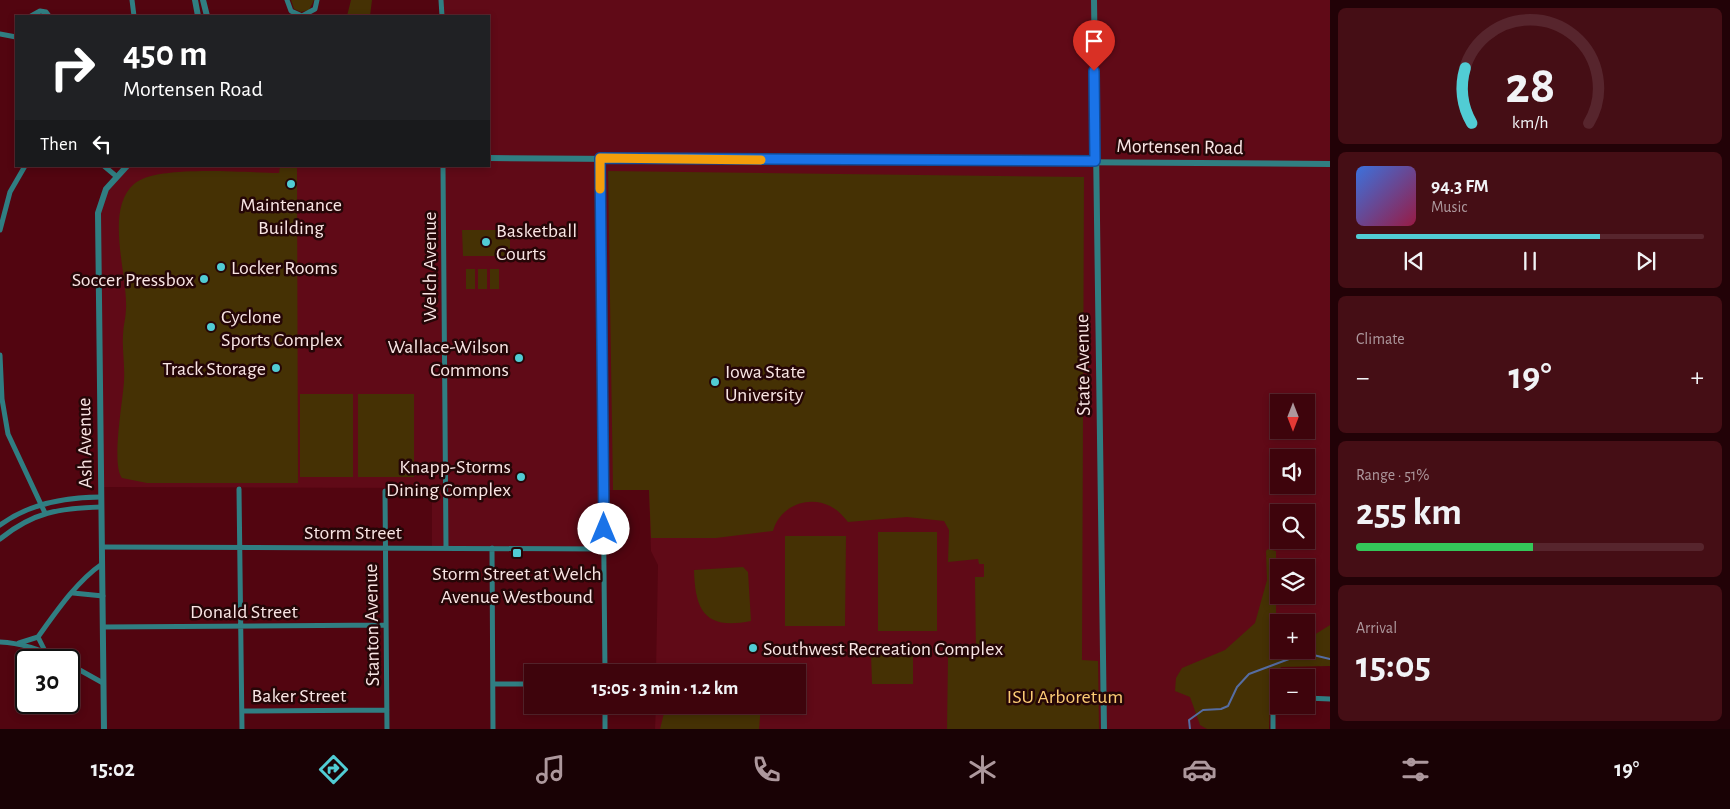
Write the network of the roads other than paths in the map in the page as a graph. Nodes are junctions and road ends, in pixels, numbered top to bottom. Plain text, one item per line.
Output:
1 (132, 0) edge
2 (195, 0) edge
3 (203, 0) edge
4 (287, 0) edge
5 (317, 0) edge
6 (441, 0) edge
7 (1094, 0) edge
8 (33, 15) edge
9 (48, 15) edge
10 (134, 15) edge
11 (198, 15) edge
12 (208, 15) edge
13 (300, 15) edge
14 (304, 15) edge
15 (442, 15) edge
16 (0, 34) edge
17 (15, 37) edge
18 (490, 158) edge
19 (600, 158) junction
20 (1095, 161) junction
21 (1330, 164) edge
22 (24, 167) edge
23 (105, 167) edge
24 (126, 167) edge
25 (443, 167) edge
26 (116, 176) junction
27 (0, 230) edge
28 (0, 355) edge
29 (0, 434) edge
30 (8, 434) junction
31 (239, 489) dead end
32 (385, 490) dead end
33 (101, 497) junction
34 (40, 504) junction
35 (101, 507) junction
36 (45, 513) junction
37 (0, 525) edge
38 (0, 538) edge
39 (102, 547) junction
40 (240, 547) junction
41 (385, 547) junction
42 (446, 548) junction
43 (492, 548) junction
44 (604, 548) junction
45 (102, 564) junction
46 (73, 593) junction
47 (102, 596) junction
48 (386, 625) junction
49 (241, 626) junction
50 (103, 627) junction
51 (38, 637) junction
52 (0, 642) edge
53 (16, 644) junction
54 (38, 649) edge
55 (44, 649) edge
56 (605, 664) edge
57 (80, 670) edge
58 (103, 683) junction
59 (493, 684) junction
60 (524, 684) edge
61 (1315, 698) edge
62 (1330, 699) edge
63 (387, 710) junction
64 (242, 711) junction
65 (605, 714) edge
66 (1274, 714) edge
67 (104, 729) edge
68 (242, 729) edge
69 (387, 729) edge
70 (493, 729) edge
71 (605, 729) edge
72 (1104, 729) edge
73 (1272, 729) edge

1 - 10 street
2 - 11 street
3 - 12 street
4 - 13 street
5 - 14 street
6 - 15 street
7 - 20 street, State Avenue
8 - 9 street
16 - 17 street
18 - 19 street, Mortensen Road
19 - 20 street, Mortensen Road
19 - 44 street
20 - 21 street, Mortensen Road
20 - 72 street, State Avenue
22 - 27 street
23 - 26 street
24 - 26 street, Ash Avenue
25 - 42 street, Welch Avenue
26 - 33 street, Ash Avenue
28 - 30 street
29 - 30 street
30 - 34 street
31 - 40 street
32 - 41 street, Stanton Avenue
33 - 34 street
33 - 35 street, Ash Avenue
34 - 36 street
34 - 37 street
35 - 36 street
35 - 39 street, Ash Avenue
36 - 38 street
39 - 40 street, Storm Street
39 - 45 street, Ash Avenue
40 - 41 street, Storm Street
40 - 49 street
41 - 42 street, Storm Street
41 - 48 street, Stanton Avenue
42 - 43 street, Storm Street
43 - 44 street, Storm Street
43 - 59 street
44 - 56 street
45 - 46 street
45 - 47 street, Ash Avenue
46 - 47 street
46 - 51 street
47 - 50 street, Ash Avenue
48 - 49 street, Donald Street
48 - 63 street, Stanton Avenue
49 - 50 street, Donald Street
49 - 64 street
50 - 58 street, Ash Avenue
51 - 53 street
51 - 55 street
52 - 53 street
53 - 54 street
57 - 58 street
58 - 67 street, Ash Avenue
59 - 60 street
59 - 70 street
61 - 62 street
63 - 64 street, Baker Street
63 - 69 street, Stanton Avenue
64 - 68 street
65 - 71 street
66 - 73 street

